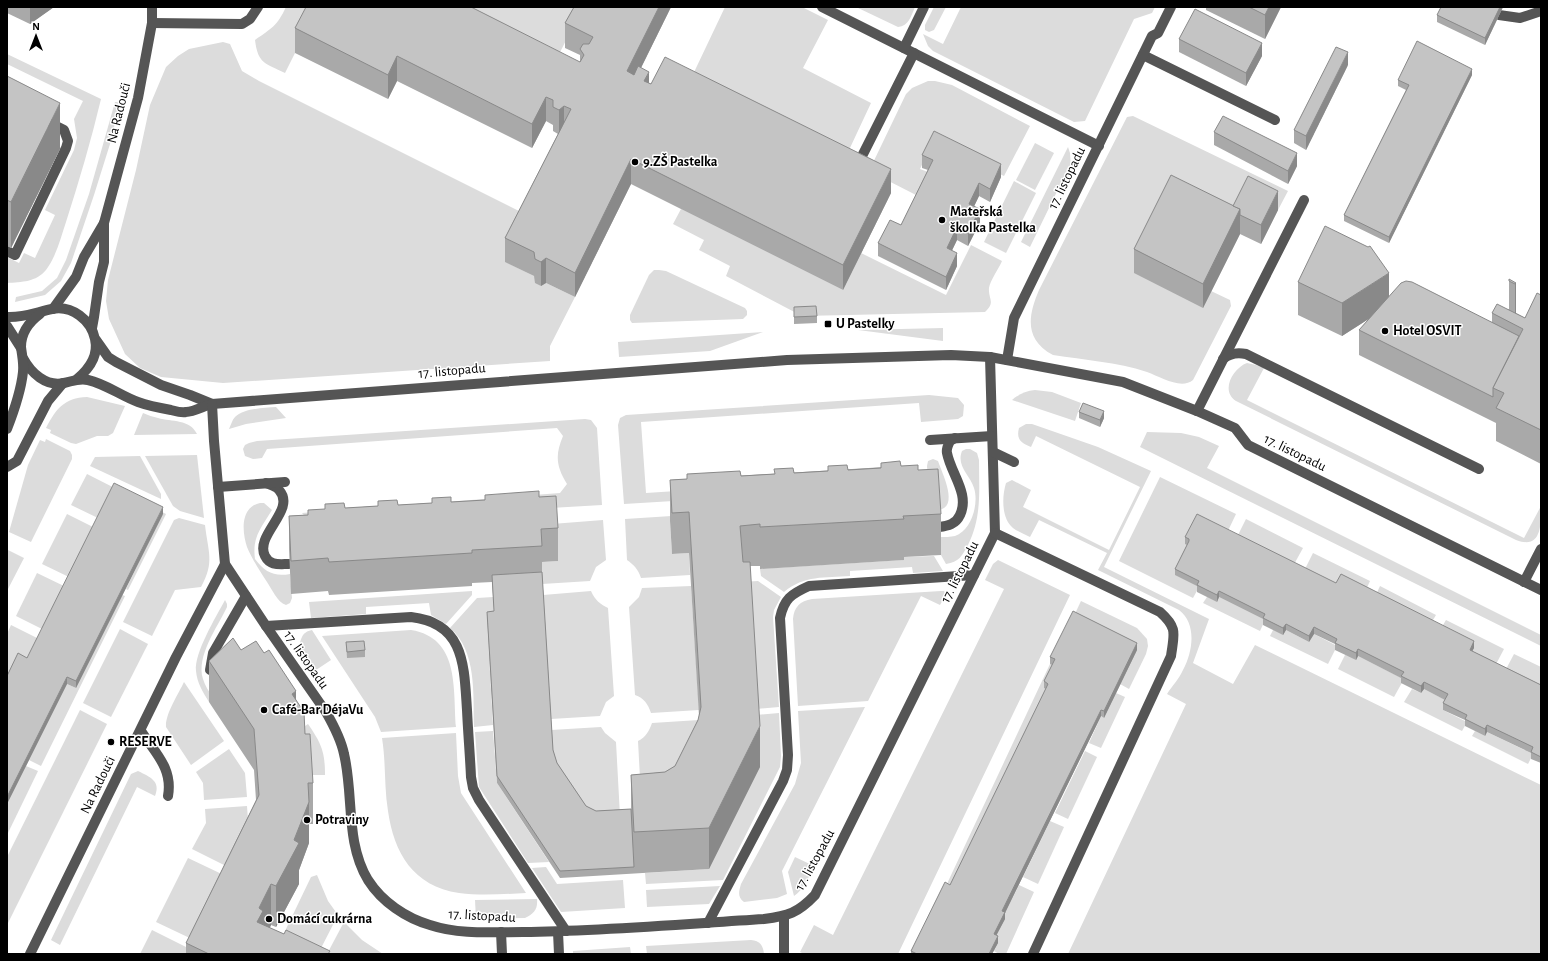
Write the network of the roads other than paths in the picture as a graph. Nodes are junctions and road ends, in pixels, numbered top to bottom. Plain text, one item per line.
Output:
1 (152, 7) edge
2 (258, 7) edge
3 (822, 7) edge
4 (924, 7) edge
5 (1171, 7) edge
6 (1541, 12) edge
7 (1499, 15) edge
8 (152, 23) junction
9 (904, 48) junction
10 (914, 53) junction
11 (1143, 55) junction
12 (39, 117) edge
13 (1275, 120) dead end
14 (1099, 146) junction
15 (853, 175) edge
16 (1304, 200) dead end
17 (104, 223) junction
18 (7, 251) edge
19 (53, 309) junction
20 (42, 313) junction
21 (7, 317) edge
22 (7, 326) edge
23 (92, 328) junction
24 (96, 340) junction
25 (22, 353) junction
26 (990, 357) junction
27 (1223, 359) junction
28 (1007, 360) junction
29 (77, 379) junction
30 (63, 383) junction
31 (212, 404) junction
32 (1197, 411) junction
33 (7, 428) edge
34 (992, 436) junction
35 (955, 438) junction
36 (930, 440) dead end
37 (993, 452) junction
38 (1014, 462) dead end
39 (7, 468) edge
40 (1479, 469) dead end
41 (285, 482) dead end
42 (266, 483) junction
43 (218, 487) junction
44 (939, 527) edge
45 (996, 533) junction
46 (1541, 549) edge
47 (225, 564) junction
48 (289, 564) edge
49 (974, 575) junction
50 (1524, 582) junction
51 (1541, 590) edge
52 (246, 596) junction
53 (266, 626) junction
54 (213, 681) edge
55 (141, 731) junction
56 (168, 796) dead end
57 (784, 917) junction
58 (708, 923) junction
59 (501, 932) junction
60 (562, 932) junction
61 (30, 954) edge
62 (502, 954) edge
63 (559, 954) edge
64 (784, 954) edge
65 (1033, 954) edge

1 - 8 street, Na Radouči
2 - 8 street
3 - 9 street
4 - 9 street
5 - 11 street, 17. listopadu
6 - 7 street
8 - 17 street, Na Radouči
9 - 10 street
10 - 14 street
10 - 15 street
11 - 13 street
11 - 14 street, 17. listopadu
12 - 18 street
14 - 28 street, 17. listopadu
16 - 27 street
17 - 19 street
17 - 23 street
19 - 20 street
19 - 23 street
20 - 21 street
20 - 25 street
22 - 25 street
23 - 24 street
24 - 29 street
24 - 31 street
25 - 30 street
25 - 33 street
26 - 28 street, 17. listopadu
26 - 31 street, 17. listopadu
26 - 34 street, 17. listopadu
27 - 32 street
27 - 40 street
28 - 32 street, 17. listopadu
29 - 30 street
29 - 31 street
30 - 39 street
31 - 43 street, 17. listopadu
32 - 50 street, 17. listopadu
34 - 35 street
34 - 37 street, 17. listopadu
35 - 36 street
35 - 44 street
37 - 38 street
37 - 45 street, 17. listopadu
41 - 42 street
42 - 43 street
42 - 48 street
43 - 47 street, 17. listopadu
45 - 49 street, 17. listopadu
45 - 65 street
46 - 50 street
47 - 52 street, 17. listopadu
47 - 55 street, Na Radouči
49 - 57 street, 17. listopadu
49 - 58 street
50 - 51 street, 17. listopadu
52 - 53 street, 17. listopadu
52 - 54 street
53 - 59 street, 17. listopadu
53 - 60 street
55 - 56 street
55 - 61 street, Na Radouči
57 - 58 street, 17. listopadu
57 - 64 street
58 - 60 street, 17. listopadu
59 - 60 street, 17. listopadu
59 - 62 street
60 - 63 street

